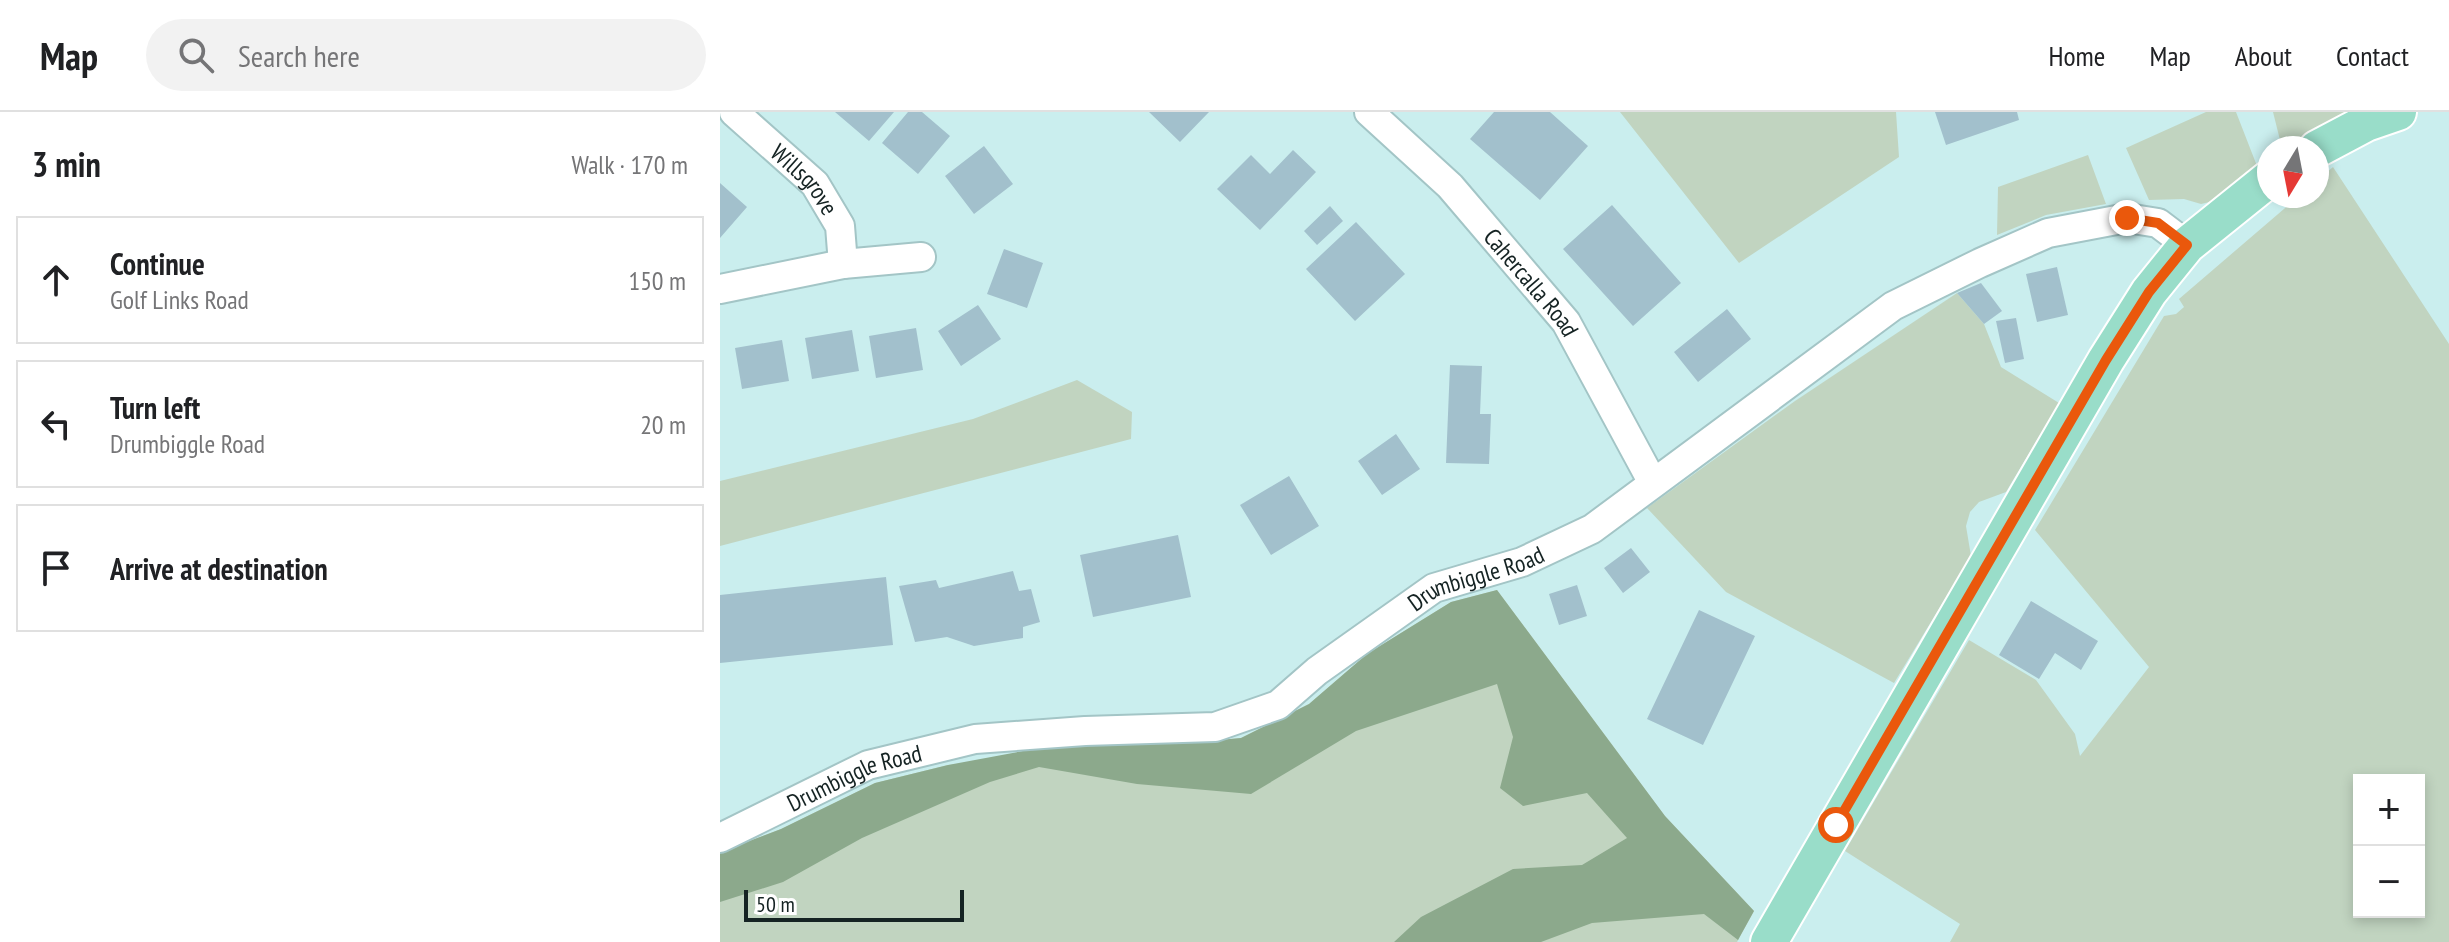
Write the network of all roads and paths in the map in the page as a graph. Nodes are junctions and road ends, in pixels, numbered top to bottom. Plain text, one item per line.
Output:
1 (734, 112) edge
2 (1369, 112) edge
3 (2398, 112) edge
4 (2329, 143) edge
5 (2257, 189) edge
6 (2187, 245) junction
7 (921, 257) dead end
8 (843, 264) junction
9 (720, 289) edge
10 (1653, 483) junction
11 (720, 838) edge
12 (1769, 942) edge

1 - 8 street, Willsgrove
2 - 10 street, Cahercalla Road
3 - 4 main road
5 - 6 main road
6 - 10 street, Drumbiggle Road
6 - 12 main road
7 - 8 street
8 - 9 street
10 - 11 street, Drumbiggle Road

